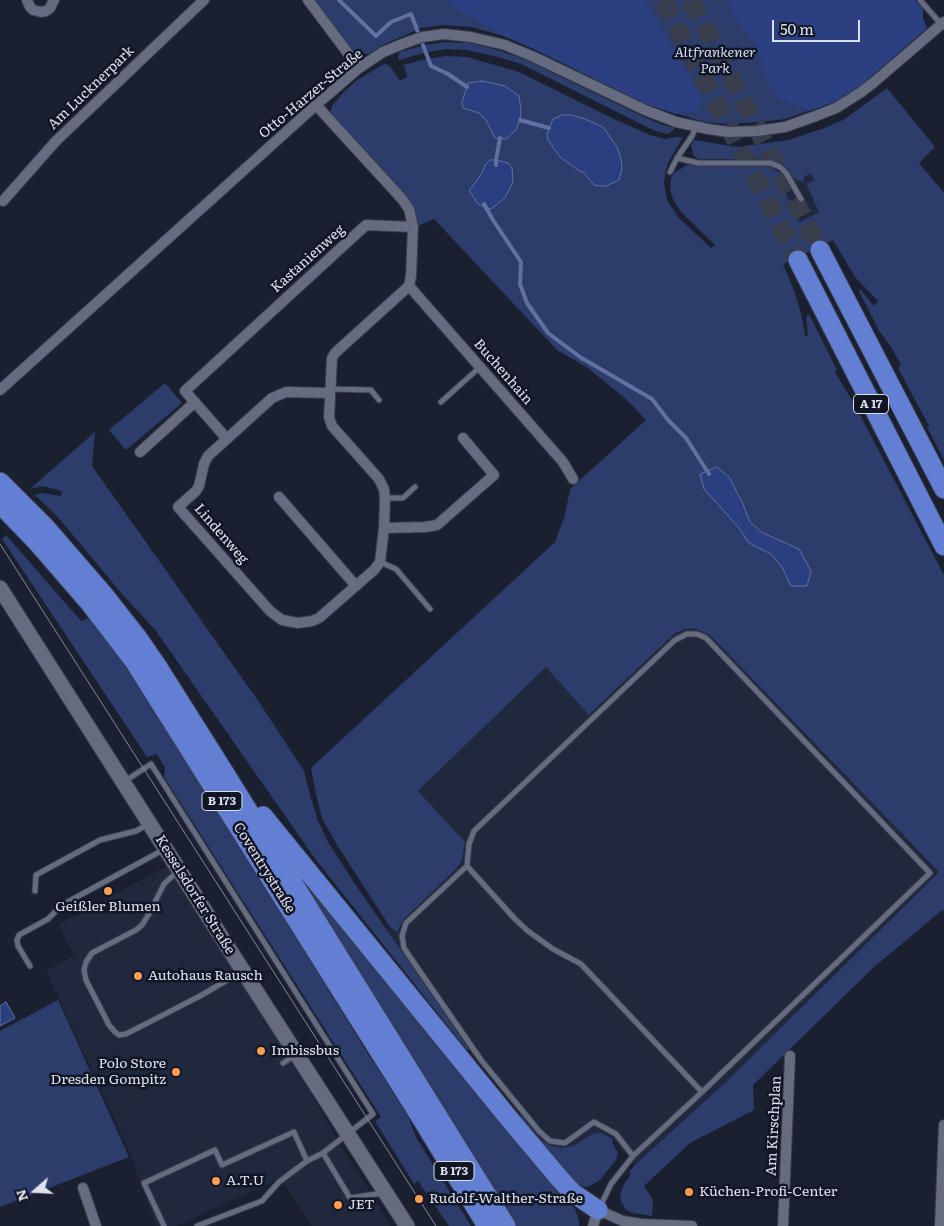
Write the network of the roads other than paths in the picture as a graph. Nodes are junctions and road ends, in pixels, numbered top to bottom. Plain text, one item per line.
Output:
1 (27, 0) edge
2 (54, 0) edge
3 (204, 0) edge
4 (308, 0) edge
5 (920, 0) edge
6 (942, 24) edge
7 (359, 68) junction
8 (316, 105) junction
9 (696, 127) junction
10 (677, 158) junction
11 (670, 172) dead end
12 (800, 199) dead end
13 (2, 201) dead end
14 (414, 227) junction
15 (820, 250) tunnel mouth
16 (798, 260) tunnel mouth
17 (409, 286) junction
18 (480, 367) junction
19 (0, 390) edge
20 (330, 391) junction
21 (379, 400) dead end
22 (195, 402) junction
23 (441, 402) dead end
24 (463, 438) dead end
25 (227, 439) junction
26 (140, 452) dead end
27 (573, 480) dead end
28 (0, 482) edge
29 (415, 487) dead end
30 (944, 489) edge
31 (279, 497) dead end
32 (385, 498) junction
33 (0, 504) edge
34 (384, 528) junction
35 (944, 546) edge
36 (380, 562) junction
37 (356, 586) junction
38 (0, 588) edge
39 (430, 609) dead end
40 (224, 772) junction
41 (123, 782) junction
42 (149, 823) junction
43 (165, 848) junction
44 (468, 866) junction
45 (180, 870) junction
46 (35, 891) dead end
47 (30, 966) dead end
48 (243, 971) junction
49 (297, 1054) junction
50 (790, 1056) dead end
51 (283, 1063) dead end
52 (702, 1092) junction
53 (944, 1125) edge
54 (348, 1133) junction
55 (323, 1152) junction
56 (633, 1156) junction
57 (307, 1161) junction
58 (83, 1188) dead end
59 (386, 1193) junction
60 (596, 1218) edge
61 (96, 1226) edge
62 (164, 1226) edge
63 (197, 1226) edge
64 (408, 1226) edge
65 (487, 1226) edge
66 (506, 1226) edge
67 (692, 1226) edge
68 (783, 1226) edge
69 (940, 1226) edge

1 - 2 street
3 - 13 street, Am Lucknerpark
4 - 7 street
5 - 6 lane
6 - 9 street, Otto-Harzer-Straße
7 - 8 street, Otto-Harzer-Straße
7 - 9 street, Otto-Harzer-Straße
8 - 14 street
8 - 19 street, Otto-Harzer-Straße
9 - 10 lane
10 - 11 lane
10 - 12 lane
14 - 17 street
14 - 22 street, Kastanienweg
15 - 30 highway, A 17
16 - 35 highway, A 17
17 - 18 street, Buchenhain
17 - 20 street
18 - 23 lane
18 - 27 street, Buchenhain
20 - 21 lane
20 - 25 street, Lindenweg
20 - 32 street
22 - 25 street
22 - 26 street
24 - 34 street
25 - 37 street, Lindenweg
28 - 40 highway, B 173
29 - 32 lane
31 - 37 street
32 - 34 street
33 - 65 highway, Coventrystraße / B 173
34 - 36 street
36 - 37 street
36 - 39 lane
38 - 41 street, Kesselsdorfer Straße
40 - 60 highway
40 - 66 highway, B 173
41 - 42 street, Kesselsdorfer Straße
41 - 54 lane
42 - 43 street, Kesselsdorfer Straße
42 - 46 lane
43 - 45 street, Kesselsdorfer Straße
43 - 47 lane
44 - 52 lane
44 - 52 lane
44 - 56 lane
45 - 48 street, Kesselsdorfer Straße
45 - 48 lane
48 - 49 street, Kesselsdorfer Straße
49 - 51 lane
49 - 54 street, Kesselsdorfer Straße
50 - 68 street, Am Kirschplan
52 - 56 lane
53 - 69 street
54 - 55 lane
54 - 59 street, Kesselsdorfer Straße
55 - 57 lane
55 - 59 lane
56 - 60 lane
57 - 62 lane
57 - 63 lane
58 - 61 street
59 - 64 street, Kesselsdorfer Straße
60 - 67 street

